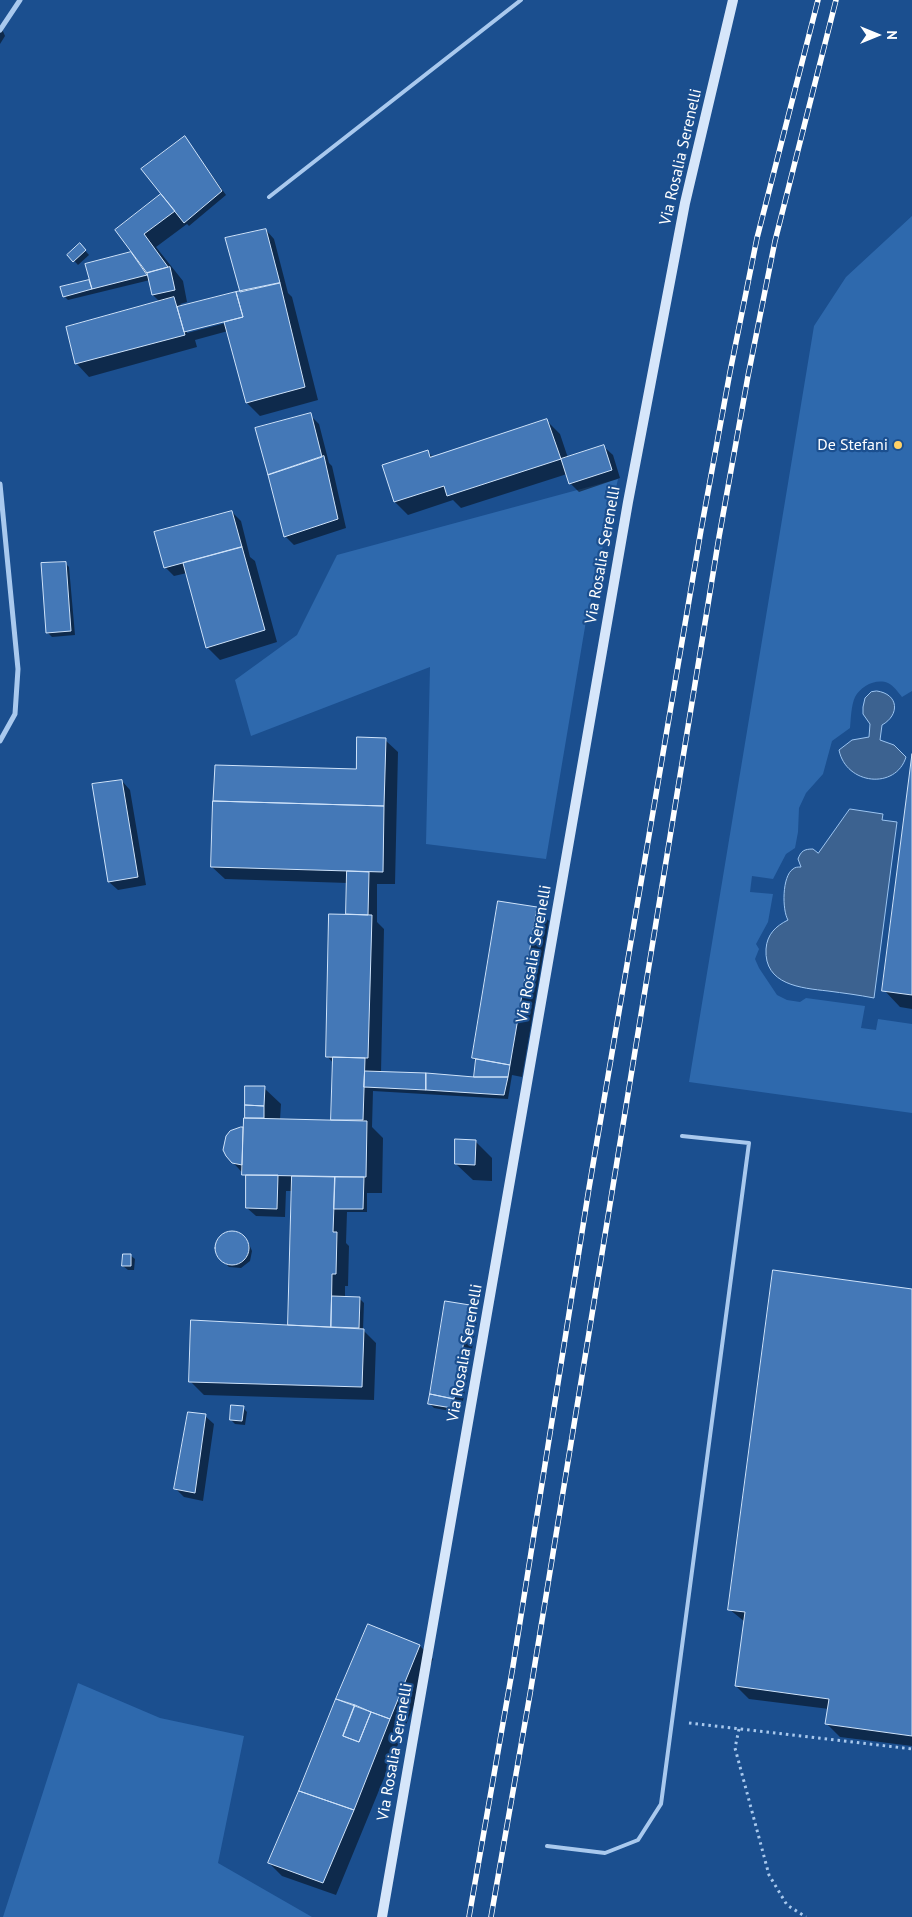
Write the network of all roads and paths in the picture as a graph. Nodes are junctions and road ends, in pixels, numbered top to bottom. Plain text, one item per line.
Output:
1 (20, 0) edge
2 (521, 0) edge
3 (733, 0) edge
4 (0, 30) edge
5 (269, 196) dead end
6 (0, 484) edge
7 (0, 741) edge
8 (682, 1136) dead end
9 (672, 1721) junction
10 (739, 1729) junction
11 (912, 1750) edge
12 (547, 1846) dead end
13 (382, 1917) edge
14 (806, 1917) edge

1 - 4 street
2 - 5 lane
3 - 13 street, Via Rosalia Serenelli
6 - 7 street
8 - 9 lane
9 - 10 path
9 - 12 lane
10 - 11 path
10 - 14 path

